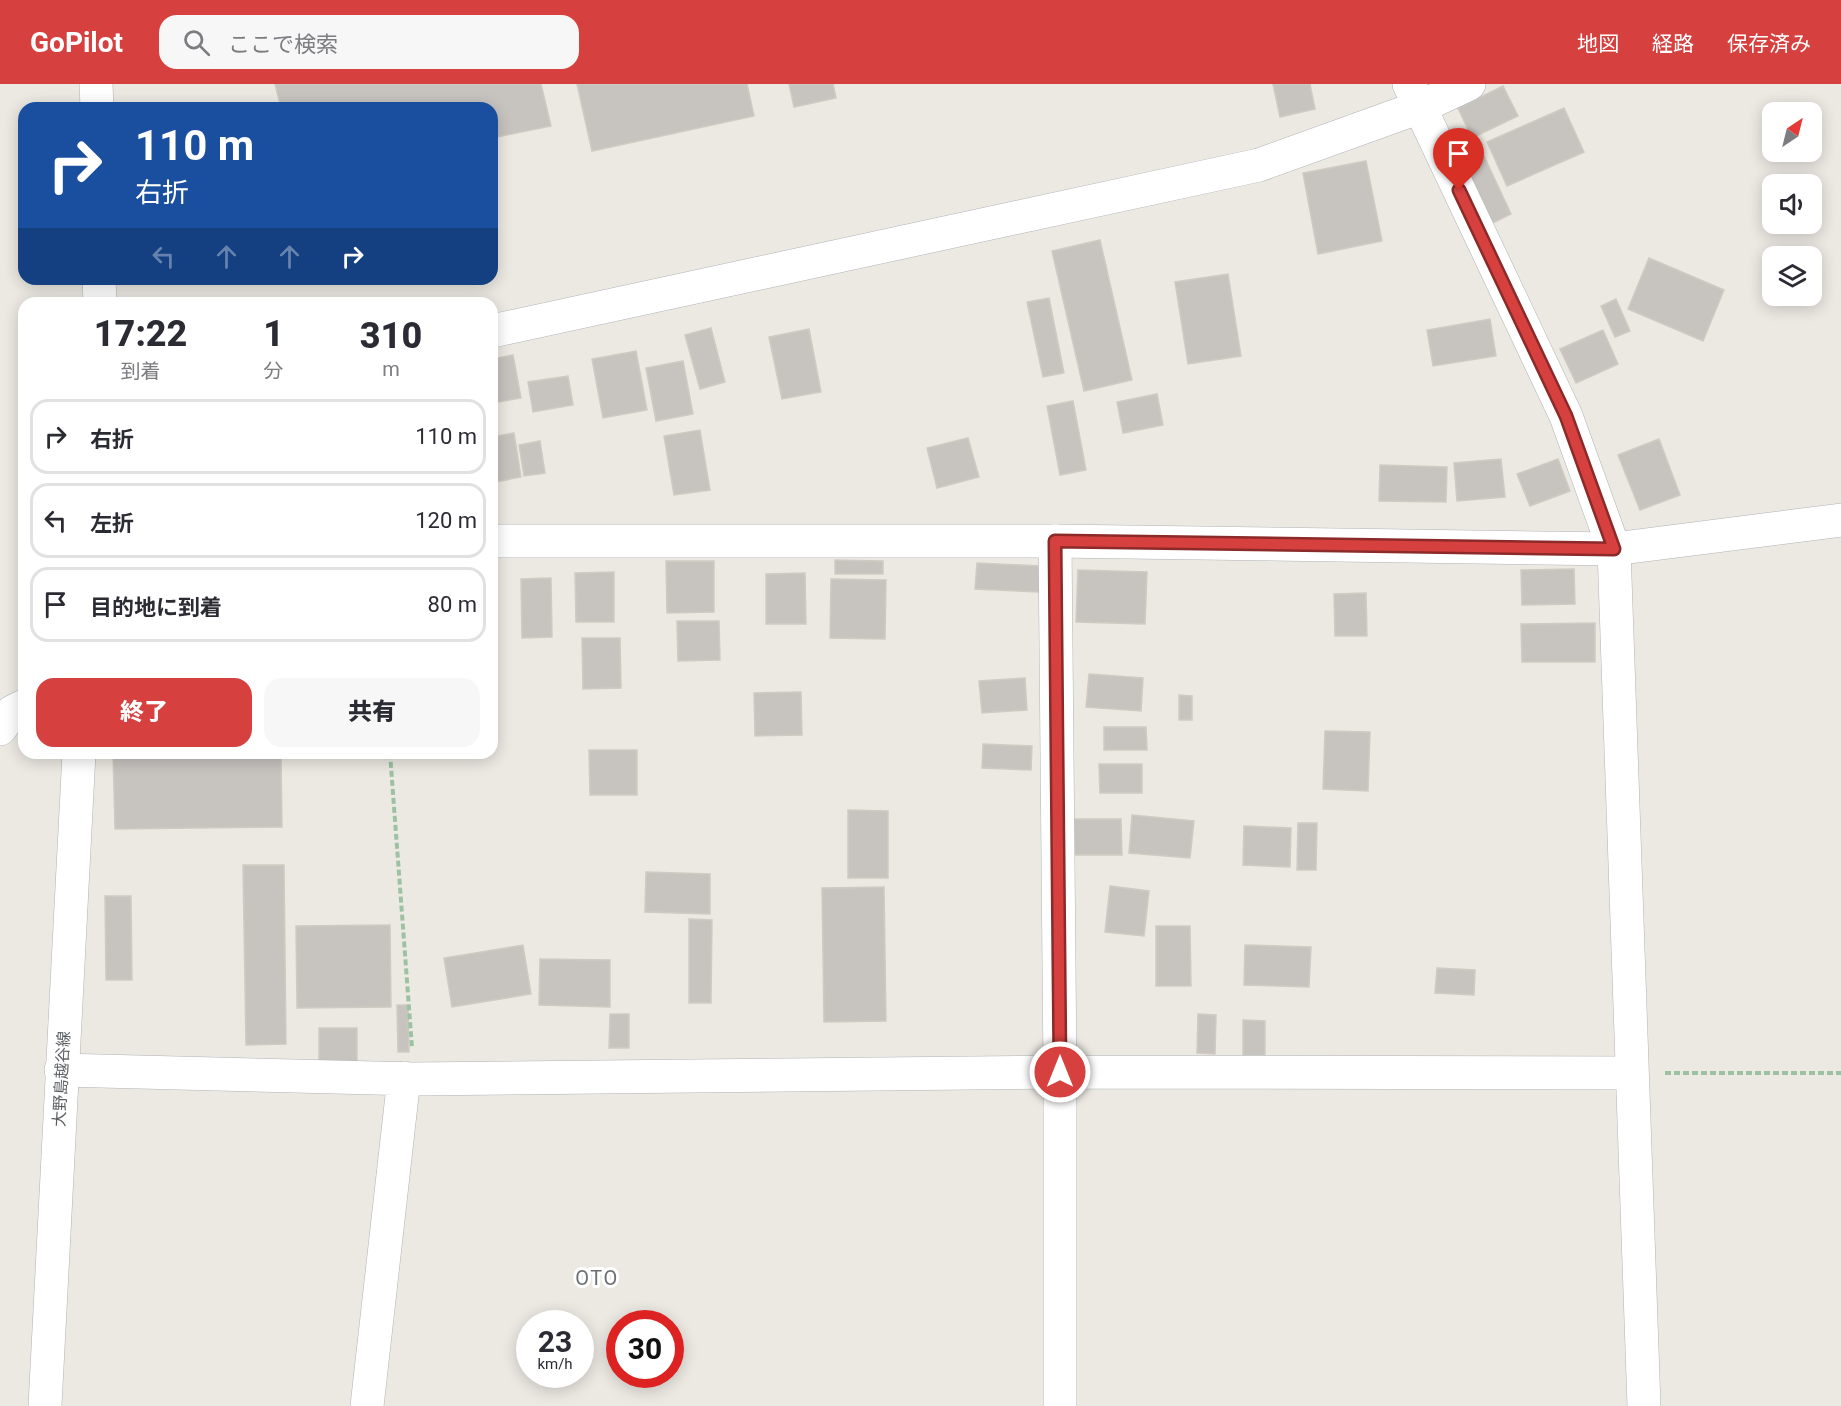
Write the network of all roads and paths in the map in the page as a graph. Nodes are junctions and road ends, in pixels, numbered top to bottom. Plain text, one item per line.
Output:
1 (96, 84) edge
2 (1469, 84) edge
3 (1415, 96) edge
4 (97, 102) edge
5 (498, 330) edge
6 (1841, 520) edge
7 (498, 541) edge
8 (1055, 541) junction
9 (1614, 549) junction
10 (18, 709) edge
11 (0, 729) edge
12 (79, 759) edge
13 (390, 759) edge
14 (61, 1070) junction
15 (1060, 1072) junction
16 (1632, 1073) junction
17 (1841, 1073) edge
18 (409, 1078) junction
19 (45, 1406) edge
20 (367, 1406) edge
21 (1060, 1406) edge
22 (1644, 1406) edge

1 - 4 street
2 - 3 street
3 - 5 street
3 - 9 street
6 - 9 street
7 - 8 street
8 - 9 street
8 - 15 street
9 - 16 street
10 - 11 street
12 - 14 street, 大野島越谷線
13 - 18 path
14 - 18 street
14 - 19 street, 大野島越谷線
15 - 16 street
15 - 18 street
15 - 21 street
16 - 17 path
16 - 22 street
18 - 20 street

